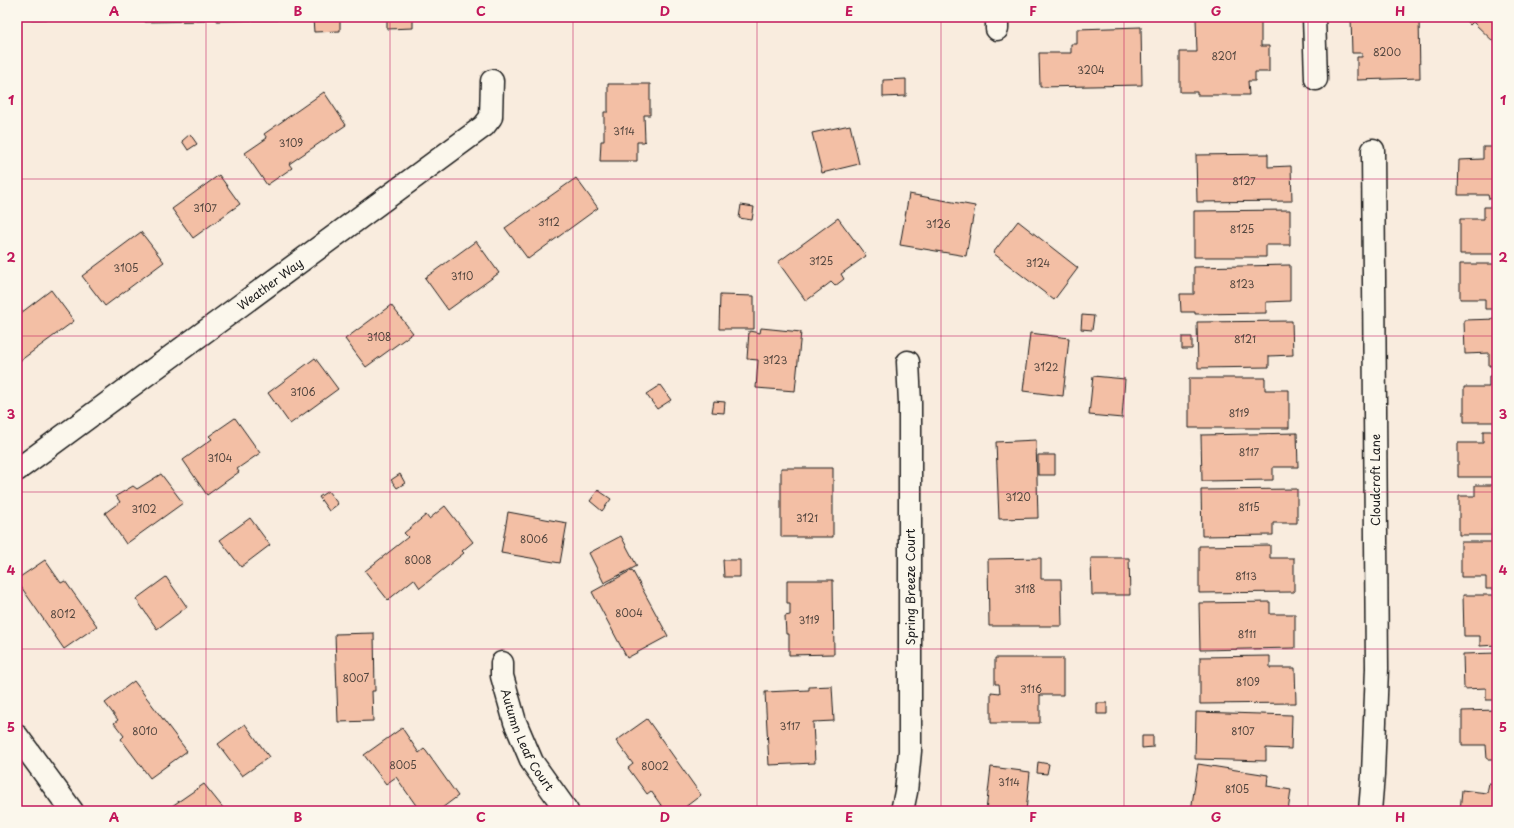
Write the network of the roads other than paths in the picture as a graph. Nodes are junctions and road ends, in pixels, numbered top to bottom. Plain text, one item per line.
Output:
1 (1314, 17) edge
2 (1316, 79) dead end
3 (492, 81) dead end
4 (1373, 150) dead end
5 (908, 362) dead end
6 (17, 470) edge
7 (502, 663) dead end
8 (17, 736) edge
9 (72, 811) edge
10 (567, 811) edge
11 (902, 811) edge
12 (1370, 811) edge

1 - 2 street
3 - 6 street, Weather Way
4 - 12 street, Cloudcroft Lane
5 - 11 street, Spring Breeze Court
7 - 10 street, Autumn Leaf Court
8 - 9 street

